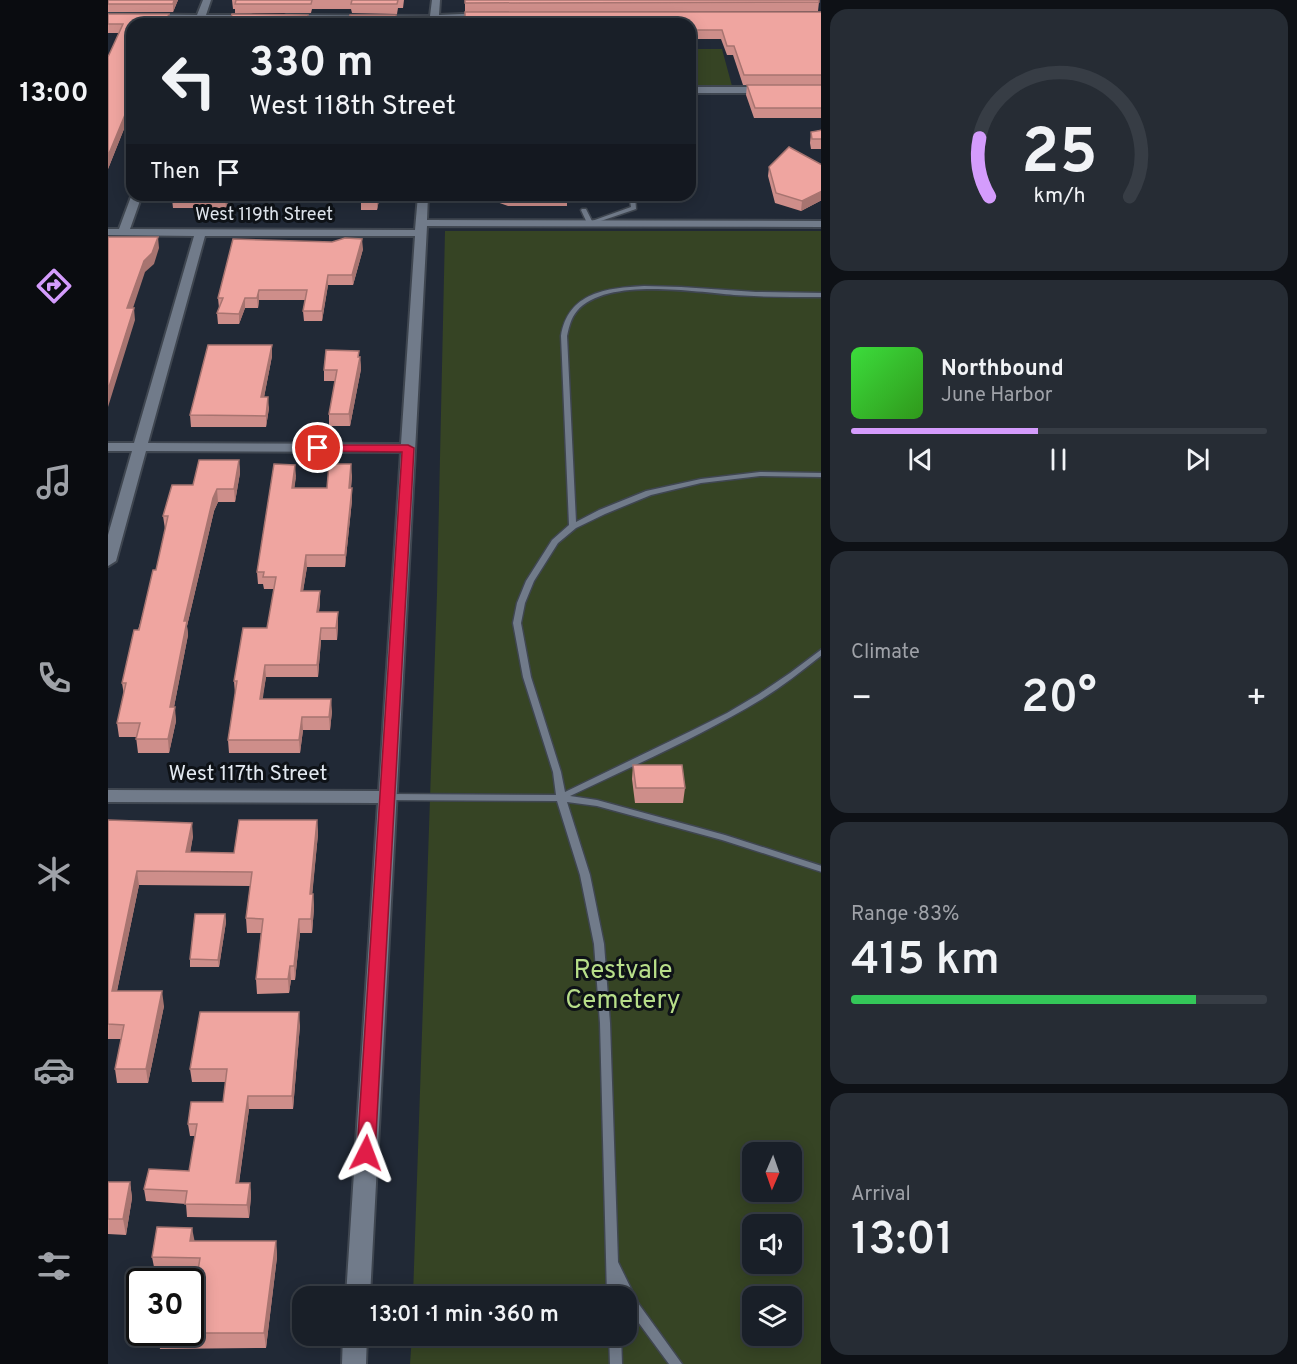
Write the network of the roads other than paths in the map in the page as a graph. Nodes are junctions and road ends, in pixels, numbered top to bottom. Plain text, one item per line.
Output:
1 (207, 0) edge
2 (436, 0) edge
3 (496, 16) edge
4 (108, 17) edge
5 (131, 18) edge
6 (200, 18) edge
7 (435, 18) edge
8 (472, 18) edge
9 (696, 90) edge
10 (786, 90) edge
11 (134, 201) edge
12 (423, 201) edge
13 (633, 201) edge
14 (584, 210) dead end
15 (590, 223) junction
16 (821, 224) edge
17 (421, 228) junction
18 (108, 232) edge
19 (123, 232) junction
20 (200, 233) junction
21 (821, 295) edge
22 (108, 447) edge
23 (140, 447) junction
24 (408, 448) junction
25 (821, 475) edge
26 (573, 526) junction
27 (108, 561) edge
28 (821, 652) edge
29 (108, 796) edge
30 (387, 797) junction
31 (561, 798) junction
32 (821, 869) edge
33 (612, 1262) junction
34 (359, 1286) edge
35 (613, 1286) edge
36 (355, 1346) edge
37 (615, 1346) edge
38 (354, 1364) edge
39 (616, 1364) edge
40 (676, 1364) edge

1 - 6 street
2 - 7 street
3 - 8 street
4 - 5 street
9 - 10 street
11 - 19 street
12 - 17 street
13 - 15 lane
14 - 15 lane
15 - 16 street, West 119th Street
15 - 17 street, West 119th Street
17 - 20 street, West 119th Street
17 - 24 street
18 - 19 street, West 119th Street
19 - 20 street, West 119th Street
20 - 23 street
21 - 26 lane
22 - 23 street
23 - 24 street
23 - 27 street
24 - 30 street
25 - 26 lane
26 - 31 lane
28 - 31 lane
29 - 30 street, West 117th Street
30 - 31 lane
30 - 34 street
31 - 32 lane
31 - 33 lane
33 - 35 lane
33 - 40 lane
36 - 38 street
37 - 39 lane

